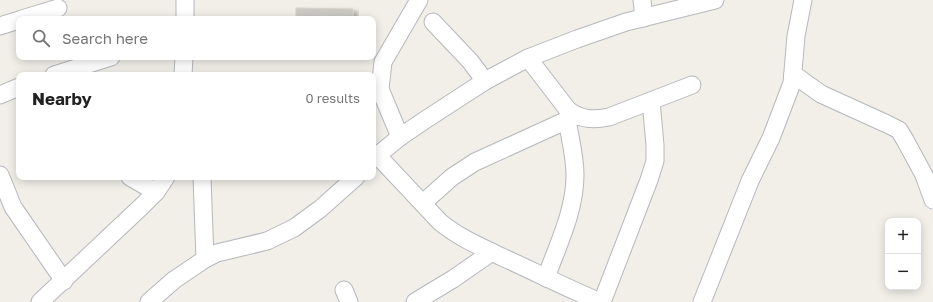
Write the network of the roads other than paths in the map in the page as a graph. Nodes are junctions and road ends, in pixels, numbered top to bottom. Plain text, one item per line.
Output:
1 (185, 0) edge
2 (419, 0) edge
3 (642, 0) edge
4 (715, 0) edge
5 (803, 0) edge
6 (58, 8) dead end
7 (32, 16) edge
8 (185, 16) edge
9 (644, 18) junction
10 (16, 21) edge
11 (433, 22) dead end
12 (0, 26) edge
13 (528, 58) junction
14 (102, 60) edge
15 (184, 60) edge
16 (64, 72) edge
17 (183, 72) edge
18 (793, 74) junction
19 (485, 81) junction
20 (692, 85) dead end
21 (16, 87) edge
22 (0, 95) edge
23 (651, 101) junction
24 (571, 118) junction
25 (400, 137) junction
26 (376, 156) edge
27 (376, 158) edge
28 (0, 175) edge
29 (135, 180) edge
30 (164, 180) edge
31 (202, 180) edge
32 (353, 180) edge
33 (156, 192) junction
34 (933, 200) edge
35 (423, 203) junction
36 (492, 252) junction
37 (205, 259) junction
38 (546, 278) junction
39 (64, 281) junction
40 (40, 302) edge
41 (149, 302) edge
42 (415, 302) edge
43 (601, 302) edge
44 (702, 302) edge

1 - 8 street
2 - 25 street
3 - 9 street
4 - 9 street
5 - 18 street
6 - 7 street
9 - 13 street
10 - 12 street
11 - 19 street
13 - 19 street
13 - 24 street
14 - 16 street
15 - 17 street
18 - 34 street
18 - 44 street
19 - 25 street
20 - 23 street
21 - 22 street
23 - 24 street
23 - 43 street
24 - 35 street
24 - 38 street
25 - 26 street
27 - 35 street
28 - 39 street
29 - 33 street
30 - 33 street
31 - 37 street
32 - 37 street
33 - 39 street
35 - 36 street
36 - 38 street
36 - 42 street
37 - 41 street
38 - 43 street
39 - 40 street

